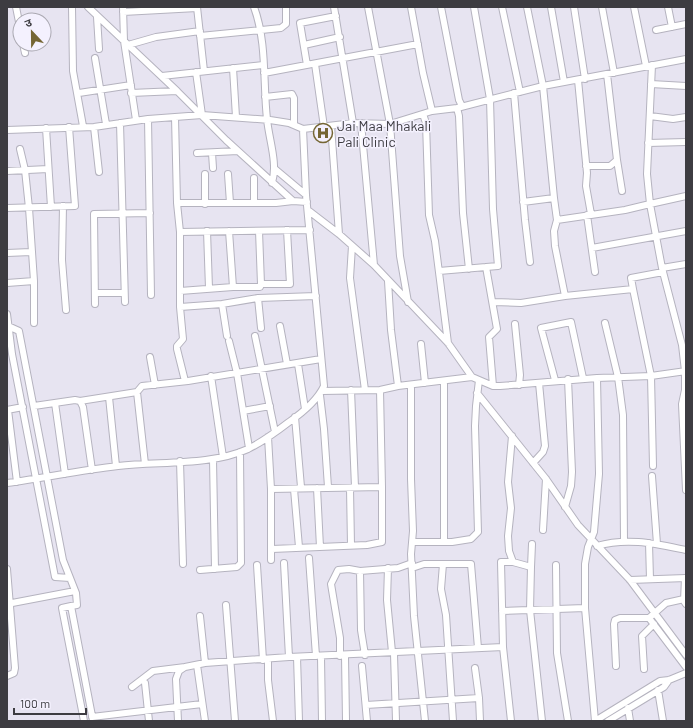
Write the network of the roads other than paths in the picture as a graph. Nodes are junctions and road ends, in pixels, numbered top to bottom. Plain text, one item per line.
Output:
1 (72, 7) edge
2 (88, 7) edge
3 (197, 7) edge
4 (254, 7) edge
5 (286, 7) edge
6 (334, 7) edge
7 (368, 7) edge
8 (411, 7) edge
9 (441, 7) edge
10 (474, 7) edge
11 (502, 7) edge
12 (527, 7) edge
13 (551, 7) edge
14 (574, 7) edge
15 (602, 7) edge
16 (634, 7) edge
17 (668, 7) edge
18 (123, 10) edge
19 (95, 12) edge
20 (336, 16) junction
21 (686, 24) edge
22 (672, 27) junction
23 (656, 30) dead end
24 (261, 31) junction
25 (200, 34) junction
26 (340, 37) junction
27 (126, 43) junction
28 (418, 44) junction
29 (304, 45) junction
30 (99, 49) dead end
31 (377, 52) junction
32 (95, 58) dead end
33 (343, 59) junction
34 (686, 59) edge
35 (315, 64) junction
36 (263, 65) junction
37 (307, 65) junction
38 (649, 65) junction
39 (233, 68) junction
40 (196, 72) junction
41 (204, 72) junction
42 (264, 73) junction
43 (614, 73) junction
44 (607, 74) junction
45 (162, 76) junction
46 (585, 79) junction
47 (578, 80) junction
48 (564, 82) junction
49 (131, 84) junction
50 (651, 84) junction
51 (544, 86) junction
52 (686, 86) edge
53 (101, 90) junction
54 (177, 91) junction
55 (517, 92) junction
56 (78, 93) junction
57 (131, 93) junction
58 (265, 97) junction
59 (490, 99) junction
60 (459, 107) junction
61 (432, 111) junction
62 (423, 114) junction
63 (202, 115) junction
64 (175, 116) junction
65 (650, 116) junction
66 (236, 117) junction
67 (686, 117) edge
68 (148, 118) junction
69 (136, 120) junction
70 (267, 120) junction
71 (120, 123) junction
72 (353, 123) junction
73 (361, 123) junction
74 (106, 124) junction
75 (390, 124) junction
76 (294, 125) junction
77 (83, 126) junction
78 (331, 126) junction
79 (69, 127) junction
80 (94, 127) junction
81 (324, 127) junction
82 (46, 128) junction
83 (303, 129) junction
84 (7, 130) edge
85 (686, 142) edge
86 (648, 143) junction
87 (20, 149) dead end
88 (238, 152) junction
89 (212, 153) junction
90 (197, 154) dead end
91 (617, 160) junction
92 (586, 166) junction
93 (213, 168) dead end
94 (48, 169) junction
95 (275, 169) junction
96 (25, 170) junction
97 (7, 171) edge
98 (99, 172) dead end
99 (205, 174) dead end
100 (228, 174) dead end
101 (254, 178) dead end
102 (272, 183) junction
103 (622, 191) dead end
104 (686, 196) edge
105 (307, 198) junction
106 (554, 198) junction
107 (293, 201) junction
108 (523, 202) junction
109 (254, 203) junction
110 (177, 204) junction
111 (205, 204) junction
112 (230, 204) junction
113 (650, 204) junction
114 (63, 206) junction
115 (51, 207) junction
116 (7, 208) edge
117 (29, 208) junction
118 (309, 211) junction
119 (122, 213) junction
120 (150, 213) junction
121 (589, 214) junction
122 (557, 220) junction
123 (287, 230) junction
124 (310, 230) junction
125 (207, 231) junction
126 (230, 231) junction
127 (259, 231) junction
128 (686, 231) edge
129 (180, 232) junction
130 (339, 234) junction
131 (656, 235) junction
132 (352, 246) junction
133 (592, 248) junction
134 (31, 252) junction
135 (7, 253) edge
136 (530, 262) dead end
137 (686, 264) edge
138 (374, 265) junction
139 (486, 267) junction
140 (469, 269) junction
141 (663, 270) junction
142 (439, 271) junction
143 (595, 272) dead end
144 (34, 280) junction
145 (388, 281) junction
146 (7, 283) edge
147 (261, 284) junction
148 (233, 287) junction
149 (209, 288) junction
150 (633, 289) junction
151 (180, 291) junction
152 (96, 293) junction
153 (124, 293) junction
154 (151, 295) dead end
155 (316, 296) junction
156 (565, 296) junction
157 (258, 298) junction
158 (125, 302) dead end
159 (408, 302) junction
160 (493, 302) junction
161 (95, 304) dead end
162 (222, 304) junction
163 (180, 307) junction
164 (66, 310) dead end
165 (7, 314) edge
166 (34, 323) dead end
167 (515, 324) dead end
168 (605, 324) dead end
169 (8, 326) junction
170 (280, 326) dead end
171 (261, 328) dead end
172 (255, 336) dead end
173 (448, 343) junction
174 (421, 344) dead end
175 (150, 357) dead end
176 (321, 359) junction
177 (10, 360) edge
178 (287, 364) junction
179 (298, 364) junction
180 (262, 369) junction
181 (686, 371) edge
182 (237, 374) junction
183 (211, 376) junction
184 (651, 376) junction
185 (472, 377) junction
186 (618, 377) junction
187 (583, 378) junction
188 (598, 378) junction
189 (568, 379) junction
190 (479, 380) junction
191 (555, 380) junction
192 (185, 381) junction
193 (444, 382) junction
194 (539, 383) junction
195 (425, 384) junction
196 (155, 385) junction
197 (411, 385) junction
198 (519, 385) junction
199 (398, 386) junction
200 (493, 386) junction
201 (351, 390) junction
202 (365, 390) junction
203 (380, 390) junction
204 (137, 392) junction
205 (321, 393) junction
206 (477, 393) junction
207 (109, 397) junction
208 (80, 401) junction
209 (55, 403) junction
210 (34, 406) junction
211 (270, 406) junction
212 (23, 407) junction
213 (305, 409) junction
214 (7, 410) edge
215 (243, 411) junction
216 (295, 417) junction
217 (684, 419) edge
218 (275, 432) junction
219 (512, 436) junction
220 (268, 437) junction
221 (249, 448) junction
222 (240, 452) junction
223 (223, 456) junction
224 (213, 459) junction
225 (180, 461) junction
226 (533, 463) junction
227 (145, 464) junction
228 (116, 466) junction
229 (653, 466) dead end
230 (92, 470) junction
231 (65, 474) junction
232 (652, 476) dead end
233 (47, 478) junction
234 (546, 479) junction
235 (36, 480) junction
236 (17, 482) junction
237 (7, 483) edge
238 (382, 486) junction
239 (328, 487) junction
240 (352, 487) junction
241 (298, 488) junction
242 (317, 488) junction
243 (270, 489) junction
244 (686, 490) edge
245 (565, 507) junction
246 (543, 530) dead end
247 (592, 540) junction
248 (444, 541) junction
249 (624, 541) junction
250 (412, 542) junction
251 (649, 543) junction
252 (532, 544) dead end
253 (656, 544) junction
254 (352, 545) junction
255 (598, 546) junction
256 (299, 547) junction
257 (320, 547) junction
258 (272, 548) junction
259 (686, 550) edge
260 (309, 558) dead end
261 (271, 560) dead end
262 (513, 562) junction
263 (284, 563) dead end
264 (183, 564) dead end
265 (443, 564) junction
266 (257, 565) dead end
267 (412, 565) junction
268 (556, 565) dead end
269 (531, 567) junction
270 (388, 568) junction
271 (7, 569) edge
272 (215, 569) junction
273 (200, 570) dead end
274 (360, 571) junction
275 (70, 578) junction
276 (685, 578) edge
277 (630, 580) junction
278 (650, 580) junction
279 (75, 591) junction
280 (685, 601) edge
281 (8, 604) edge
282 (226, 605) dead end
283 (71, 606) junction
284 (585, 608) junction
285 (557, 609) junction
286 (530, 610) junction
287 (502, 611) junction
288 (656, 614) junction
289 (200, 616) dead end
290 (649, 618) junction
291 (654, 624) junction
292 (503, 647) junction
293 (478, 648) junction
294 (449, 649) junction
295 (419, 652) junction
296 (393, 653) junction
297 (365, 655) junction
298 (686, 655) edge
299 (318, 656) junction
300 (343, 656) junction
301 (289, 657) junction
302 (297, 657) junction
303 (265, 660) junction
304 (230, 662) junction
305 (205, 663) junction
306 (197, 665) junction
307 (362, 666) dead end
308 (616, 666) dead end
309 (185, 667) junction
310 (686, 667) edge
311 (475, 668) dead end
312 (644, 669) dead end
313 (686, 673) edge
314 (7, 676) edge
315 (669, 680) junction
316 (145, 683) dead end
317 (132, 687) dead end
318 (658, 690) junction
319 (479, 698) junction
320 (451, 699) junction
321 (423, 701) junction
322 (202, 704) junction
323 (395, 704) junction
324 (366, 705) junction
325 (176, 708) junction
326 (628, 708) junction
327 (148, 711) junction
328 (92, 719) edge
329 (84, 721) edge
330 (149, 721) edge
331 (178, 721) edge
332 (205, 721) edge
333 (235, 721) edge
334 (273, 721) edge
335 (300, 721) edge
336 (322, 721) edge
337 (346, 721) edge
338 (367, 721) edge
339 (396, 721) edge
340 (425, 721) edge
341 (453, 721) edge
342 (480, 721) edge
343 (511, 721) edge
344 (542, 721) edge
345 (568, 721) edge
346 (595, 721) edge
347 (608, 721) edge
348 (630, 721) edge
349 (663, 721) edge

1 - 56 street
2 - 19 street
3 - 18 street
3 - 25 street
4 - 24 street
5 - 24 street
6 - 20 street
7 - 31 street
8 - 28 street
9 - 60 street
10 - 59 street
11 - 55 street
12 - 51 street
13 - 48 street
14 - 46 street
15 - 43 street
16 - 38 street
17 - 22 street
18 - 27 street
19 - 27 street
19 - 30 street
20 - 26 street
20 - 29 street
21 - 22 street
22 - 23 street
24 - 25 street
24 - 36 street
25 - 27 street
25 - 41 street
26 - 29 street
26 - 33 street
27 - 45 street
27 - 49 street
28 - 31 street
28 - 61 street
29 - 37 street
31 - 33 street
31 - 75 street
32 - 53 street
33 - 35 street
33 - 72 street
34 - 38 street
35 - 37 street
35 - 81 street
36 - 39 street
36 - 42 street
37 - 42 street
38 - 43 street
38 - 50 street
39 - 41 street
39 - 66 street
40 - 41 street
40 - 45 street
40 - 63 street
42 - 58 street
43 - 44 street
44 - 46 street
44 - 91 street
45 - 54 street
46 - 47 street
47 - 48 street
47 - 92 street
48 - 51 street
49 - 53 street
49 - 57 street
50 - 52 street
50 - 65 street
51 - 55 street
51 - 106 street
53 - 56 street
53 - 74 street
54 - 57 street
54 - 63 street
55 - 59 street
55 - 108 street
56 - 77 street
57 - 69 street
58 - 70 street
58 - 76 street
59 - 60 street
59 - 139 street
60 - 61 street
60 - 140 street
61 - 62 street
62 - 75 street
62 - 142 street
63 - 64 street
63 - 66 street
63 - 88 street
64 - 68 street
64 - 110 street
65 - 67 street
65 - 86 street
66 - 70 street
68 - 69 street
68 - 120 street
69 - 71 street
70 - 76 street
70 - 95 street
71 - 74 street
71 - 119 street
72 - 73 street
72 - 78 street
73 - 75 street
73 - 138 street
74 - 80 street
75 - 159 street
76 - 83 street
77 - 79 street
77 - 80 street
78 - 81 street
78 - 130 street
79 - 82 street
79 - 114 street
80 - 98 street
81 - 83 street
82 - 84 street
82 - 94 street
83 - 105 street
85 - 86 street
86 - 113 street
87 - 96 street
88 - 89 street
88 - 102 street
89 - 90 street
89 - 93 street
91 - 92 street
91 - 103 street
92 - 121 street
94 - 96 street
94 - 115 street
95 - 102 street
95 - 105 street
96 - 97 street
96 - 117 street
99 - 111 street
100 - 112 street
101 - 109 street
102 - 107 street
104 - 113 street
105 - 107 street
105 - 118 street
106 - 108 street
106 - 122 street
107 - 109 street
108 - 136 street
109 - 112 street
110 - 111 street
110 - 129 street
111 - 112 street
113 - 121 street
113 - 131 street
114 - 115 street
114 - 164 street
115 - 117 street
116 - 117 street
117 - 134 street
118 - 124 street
118 - 130 street
119 - 120 street
119 - 152 street
119 - 153 street
120 - 154 street
121 - 122 street
121 - 133 street
122 - 156 street
123 - 124 street
123 - 127 street
123 - 147 street
124 - 155 street
125 - 126 street
125 - 129 street
125 - 149 street
126 - 127 street
126 - 148 street
127 - 147 street
128 - 131 street
129 - 151 street
130 - 132 street
131 - 133 street
131 - 141 street
132 - 138 street
132 - 202 street
133 - 143 street
134 - 135 street
134 - 144 street
137 - 141 street
138 - 145 street
139 - 140 street
139 - 160 street
140 - 142 street
141 - 150 street
141 - 181 street
142 - 173 street
144 - 146 street
144 - 166 street
145 - 159 street
145 - 199 street
147 - 148 street
148 - 149 street
149 - 151 street
150 - 156 street
150 - 184 street
151 - 163 street
152 - 153 street
152 - 161 street
153 - 158 street
155 - 157 street
155 - 176 street
156 - 160 street
157 - 162 street
157 - 171 street
159 - 173 street
160 - 200 street
162 - 163 street
162 - 182 street
163 - 192 street
165 - 169 street
167 - 198 street
168 - 186 street
169 - 177 street
169 - 210 street
170 - 178 street
172 - 180 street
173 - 185 street
174 - 195 street
175 - 196 street
176 - 179 street
176 - 205 street
177 - 212 street
178 - 179 street
178 - 180 street
179 - 213 street
180 - 182 street
180 - 211 street
181 - 184 street
181 - 217 street
182 - 183 street
182 - 215 street
183 - 192 street
183 - 223 street
184 - 186 street
184 - 229 street
185 - 190 street
185 - 193 street
186 - 188 street
186 - 249 street
187 - 188 street
187 - 189 street
187 - 191 street
188 - 247 street
189 - 191 street
189 - 245 street
190 - 200 street
190 - 206 street
191 - 194 street
192 - 196 street
193 - 195 street
193 - 248 street
194 - 198 street
194 - 226 street
195 - 197 street
196 - 204 street
197 - 199 street
197 - 250 street
198 - 200 street
199 - 203 street
201 - 202 street
201 - 205 street
201 - 240 street
202 - 203 street
203 - 238 street
204 - 207 street
204 - 227 street
205 - 213 street
205 - 239 street
206 - 219 street
206 - 248 street
207 - 208 street
207 - 228 street
208 - 209 street
208 - 230 street
209 - 210 street
209 - 231 street
210 - 233 street
211 - 215 street
211 - 218 street
212 - 214 street
212 - 235 street
213 - 216 street
214 - 236 street
215 - 221 street
216 - 218 street
216 - 241 street
217 - 244 street
218 - 220 street
219 - 226 street
219 - 262 street
220 - 221 street
220 - 243 street
221 - 222 street
222 - 223 street
222 - 272 street
223 - 224 street
224 - 225 street
224 - 272 street
225 - 227 street
225 - 264 street
226 - 234 street
227 - 228 street
228 - 230 street
230 - 231 street
231 - 233 street
232 - 253 street
233 - 235 street
233 - 275 street
234 - 245 street
234 - 246 street
235 - 236 street
235 - 275 street
236 - 237 street
238 - 240 street
238 - 254 street
239 - 240 street
239 - 242 street
240 - 254 street
241 - 242 street
241 - 243 street
241 - 256 street
242 - 257 street
243 - 258 street
245 - 247 street
247 - 255 street
247 - 284 street
248 - 250 street
249 - 251 street
249 - 255 street
250 - 267 street
251 - 253 street
251 - 278 street
252 - 269 street
253 - 259 street
254 - 257 street
255 - 277 street
256 - 257 street
256 - 258 street
258 - 261 street
260 - 299 street
262 - 269 street
262 - 287 street
263 - 301 street
265 - 267 street
265 - 293 street
265 - 294 street
266 - 303 street
267 - 270 street
267 - 295 street
268 - 285 street
269 - 286 street
270 - 274 street
270 - 296 street
271 - 281 street
272 - 273 street
274 - 297 street
274 - 300 street
275 - 279 street
276 - 278 street
276 - 280 street
277 - 278 street
277 - 288 street
279 - 281 street
279 - 283 street
280 - 288 street
281 - 314 street
282 - 304 street
283 - 328 street
283 - 329 street
284 - 285 street
284 - 346 street
285 - 286 street
285 - 345 street
286 - 287 street
286 - 344 street
287 - 292 street
288 - 290 street
288 - 298 street
289 - 305 street
290 - 291 street
290 - 308 street
291 - 310 street
291 - 312 street
292 - 293 street
292 - 343 street
293 - 294 street
294 - 295 street
294 - 320 street
295 - 296 street
295 - 321 street
296 - 297 street
296 - 323 street
297 - 300 street
299 - 300 street
299 - 302 street
299 - 336 street
300 - 337 street
301 - 302 street
301 - 303 street
302 - 335 street
303 - 304 street
303 - 334 street
304 - 305 street
304 - 333 street
305 - 306 street
306 - 309 street
306 - 322 street
307 - 324 street
309 - 317 street
309 - 325 street
311 - 319 street
313 - 315 street
315 - 318 street
315 - 346 street
316 - 327 street
318 - 326 street
318 - 349 street
319 - 320 street
319 - 342 street
320 - 321 street
320 - 341 street
321 - 323 street
321 - 340 street
322 - 325 street
322 - 332 street
323 - 324 street
323 - 339 street
324 - 338 street
325 - 327 street
325 - 331 street
326 - 347 street
326 - 348 street
327 - 328 street
327 - 330 street

